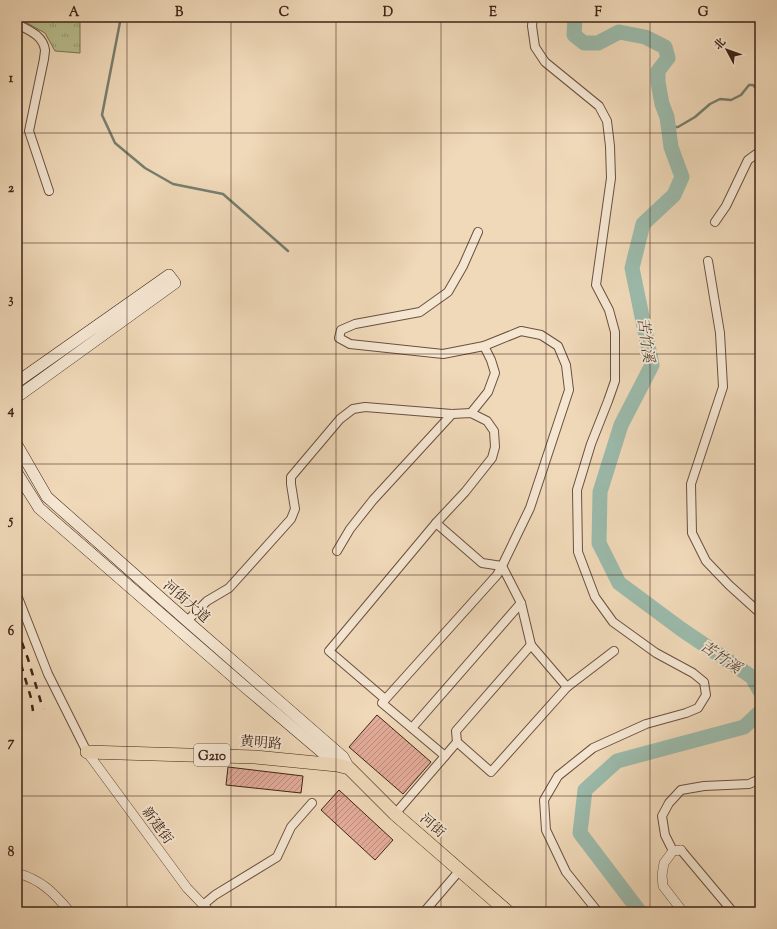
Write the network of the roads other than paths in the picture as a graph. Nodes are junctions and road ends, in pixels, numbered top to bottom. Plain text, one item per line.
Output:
1 (533, 17) edge
2 (17, 24) edge
3 (760, 152) edge
4 (49, 191) dead end
5 (715, 222) dead end
6 (478, 232) dead end
7 (708, 261) dead end
8 (484, 346) junction
9 (17, 382) edge
10 (17, 397) edge
11 (452, 414) junction
12 (471, 414) junction
13 (17, 445) edge
14 (17, 473) edge
15 (436, 523) junction
16 (337, 552) dead end
17 (502, 566) junction
18 (17, 595) edge
19 (521, 603) junction
20 (760, 613) edge
21 (187, 621) junction
22 (531, 645) junction
23 (614, 651) dead end
24 (567, 687) junction
25 (385, 698) junction
26 (412, 728) junction
27 (457, 742) junction
28 (87, 752) junction
29 (445, 756) junction
30 (343, 766) junction
31 (760, 779) edge
32 (312, 803) dead end
33 (395, 814) junction
34 (677, 850) junction
35 (460, 870) junction
36 (17, 873) edge
37 (207, 910) edge
38 (70, 912) edge
39 (424, 912) edge
40 (508, 912) edge
41 (598, 912) edge
42 (683, 912) edge
43 (733, 912) edge

1 - 41 street
2 - 4 street
3 - 5 street
6 - 8 street
7 - 20 street
8 - 12 street
8 - 17 street
9 - 10 main road
11 - 12 street
11 - 16 street
11 - 21 street
12 - 15 street
13 - 21 main road, 河街大道
14 - 30 main road, 河街大道
15 - 17 street
15 - 25 street
17 - 19 street
17 - 25 street
18 - 28 street
19 - 22 street
19 - 26 street
21 - 30 main road, 河街大道
22 - 24 street
22 - 27 street
23 - 24 street
24 - 27 street
25 - 26 street
26 - 29 street
27 - 29 street
28 - 30 highway, 黄明路 / G210
28 - 37 street, 新建街
29 - 33 street
30 - 33 highway, 河街
31 - 34 street
32 - 37 street
33 - 35 highway, 河街
34 - 42 street
34 - 43 street
35 - 39 street
35 - 40 highway, 河街
36 - 38 street

